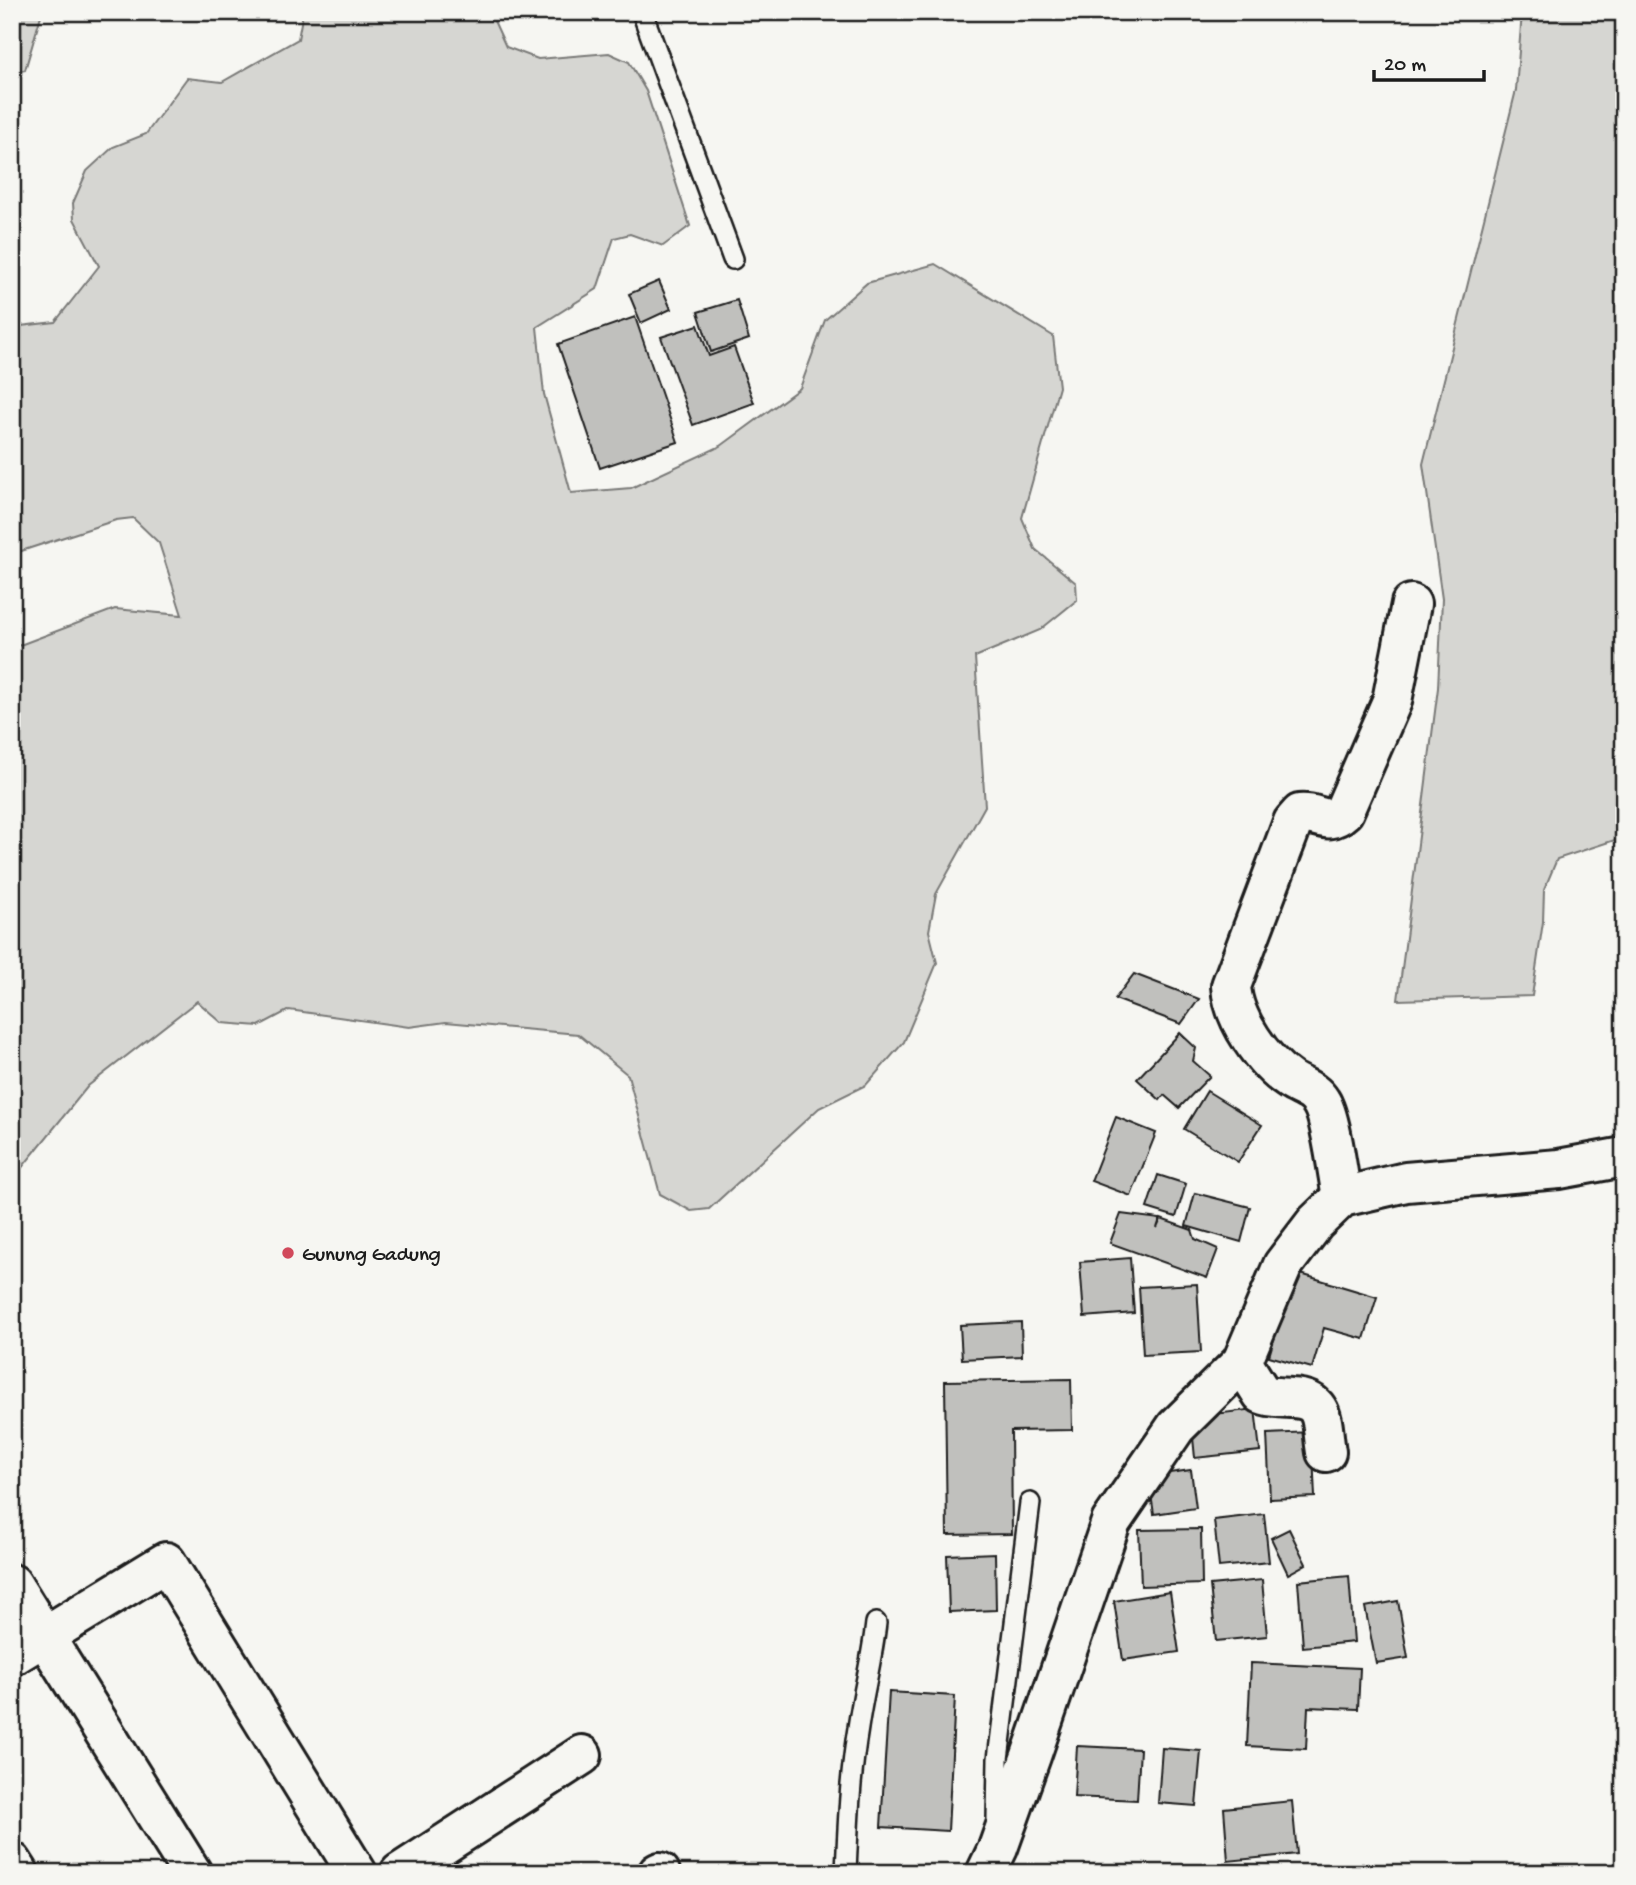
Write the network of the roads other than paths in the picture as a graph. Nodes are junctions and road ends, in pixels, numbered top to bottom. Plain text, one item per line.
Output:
1 (642, 12) edge
2 (733, 259) dead end
3 (1411, 604) dead end
4 (1624, 1157) edge
5 (1342, 1197) junction
6 (1242, 1362) junction
7 (1326, 1452) dead end
8 (1030, 1503) dead end
9 (12, 1584) edge
10 (876, 1623) dead end
11 (44, 1636) junction
12 (12, 1656) edge
13 (582, 1755) dead end
14 (992, 1860) edge
15 (12, 1862) edge
16 (19, 1873) edge
17 (192, 1873) edge
18 (357, 1873) edge
19 (400, 1873) edge
20 (846, 1873) edge

1 - 2 lane
3 - 5 street
4 - 5 street
5 - 6 street
6 - 7 street
6 - 14 street
8 - 14 lane
9 - 11 street
10 - 20 lane
11 - 12 street
11 - 17 street
11 - 18 street
13 - 19 street
15 - 16 street

